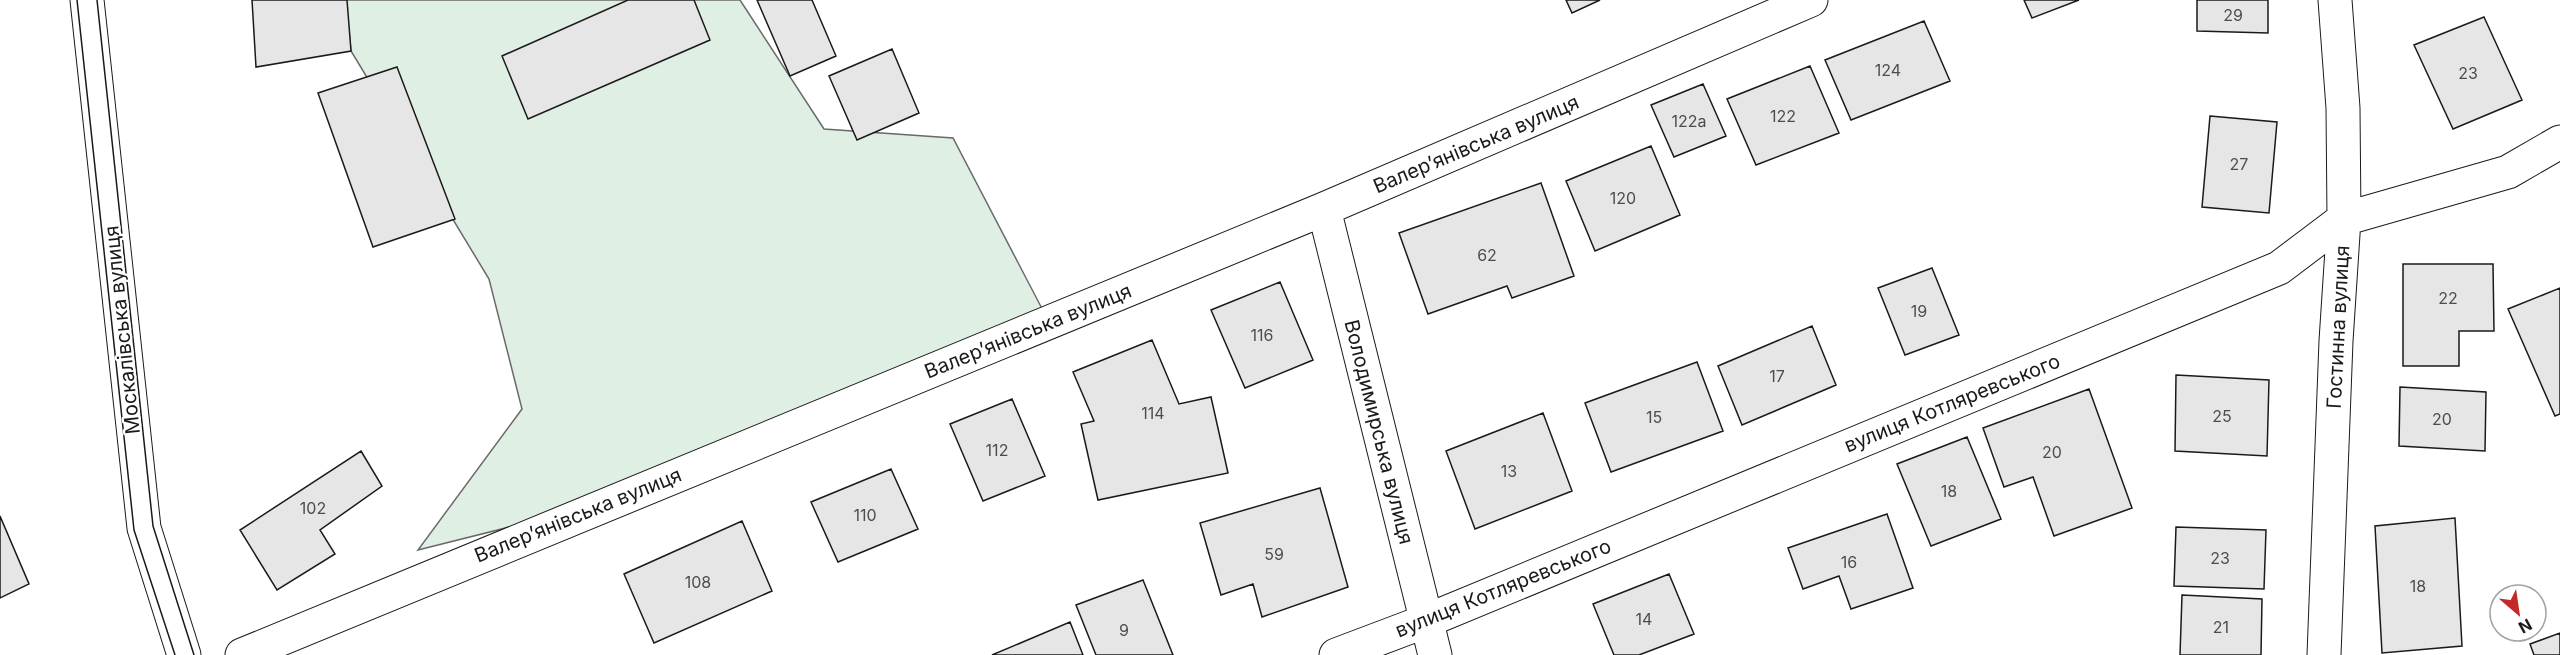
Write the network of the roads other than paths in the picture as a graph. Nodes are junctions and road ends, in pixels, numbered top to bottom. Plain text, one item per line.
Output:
1 (87, 0) edge
2 (1811, 0) edge
3 (2335, 0) edge
4 (2560, 142) edge
5 (1324, 209) junction
6 (2344, 219) junction
7 (1426, 621) junction
8 (184, 655) edge
9 (242, 655) edge
10 (1336, 655) edge
11 (1435, 655) edge
12 (2324, 655) edge

1 - 8 street, Москалівська вулиця
2 - 5 street, Валер’янівська вулиця
3 - 6 street, Гостинна вулиця
4 - 6 street, вулиця Котляревського
5 - 7 street, Володимирська вулиця
5 - 9 street, Валер’янівська вулиця
6 - 7 street, вулиця Котляревського
6 - 12 street, Гостинна вулиця
7 - 10 street, вулиця Котляревського
7 - 11 street, Володимирська вулиця

